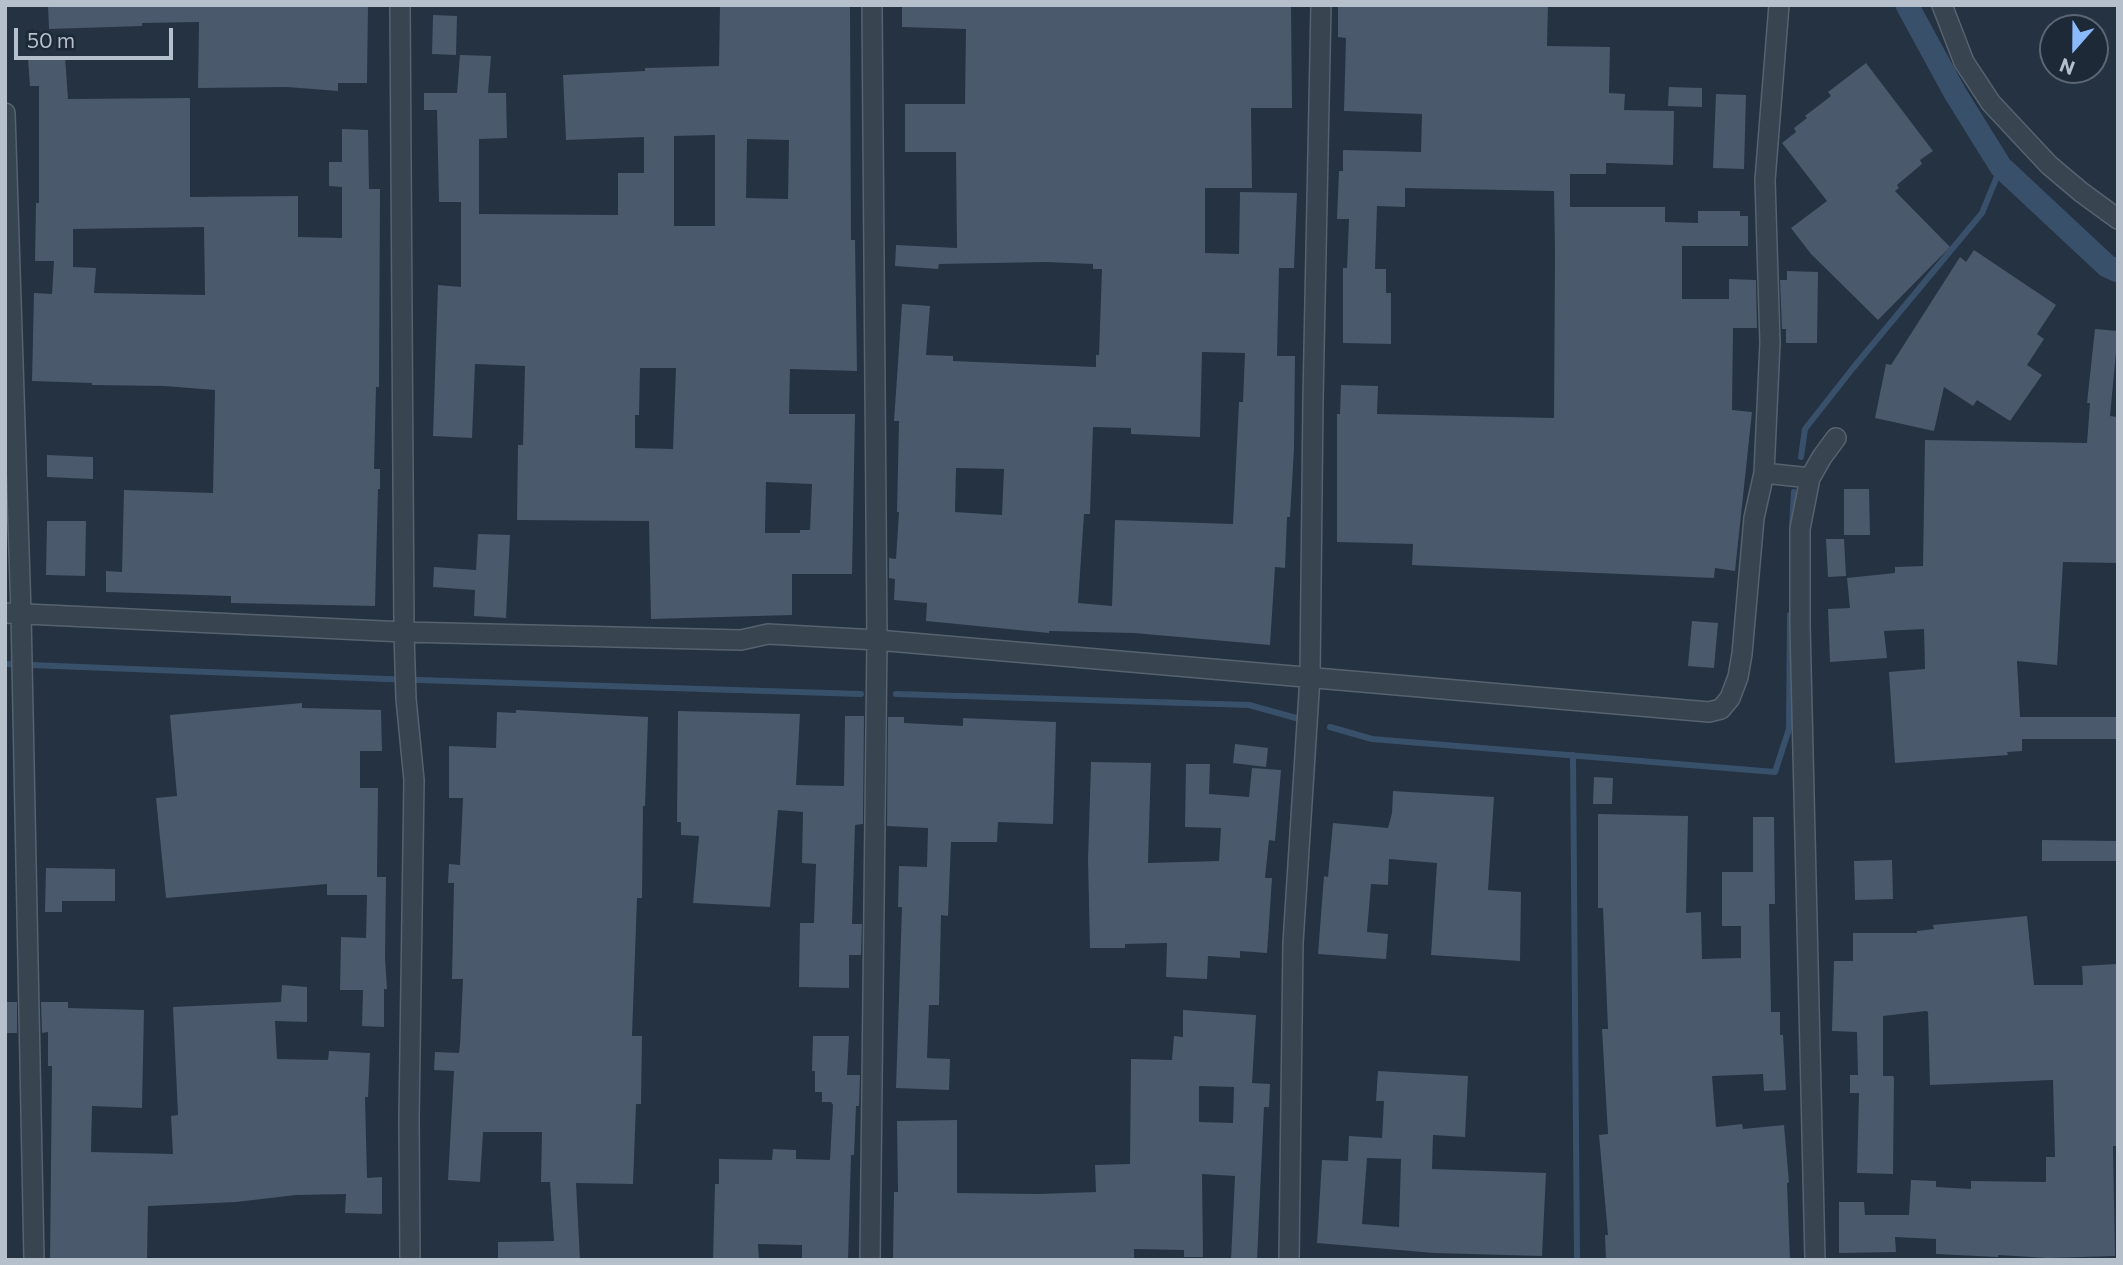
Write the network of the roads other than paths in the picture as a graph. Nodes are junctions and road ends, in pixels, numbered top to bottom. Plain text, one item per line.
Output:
1 (400, 5) edge
2 (872, 5) edge
3 (1321, 5) edge
4 (1779, 5) edge
5 (1942, 5) edge
6 (5, 113) edge
7 (2118, 219) edge
8 (1836, 438) dead end
9 (1764, 474) junction
10 (1810, 478) junction
11 (13, 613) edge
12 (404, 632) junction
13 (877, 640) junction
14 (1310, 677) junction
15 (34, 1260) edge
16 (410, 1260) edge
17 (870, 1260) edge
18 (1289, 1260) edge
19 (1815, 1260) edge

1 - 12 street
2 - 13 street
3 - 14 street
4 - 9 street
5 - 7 street
6 - 11 street
8 - 10 street
9 - 10 street
9 - 14 street
10 - 19 street
11 - 12 street
11 - 15 street
12 - 13 street
12 - 16 street
13 - 14 street
13 - 17 street
14 - 18 street

